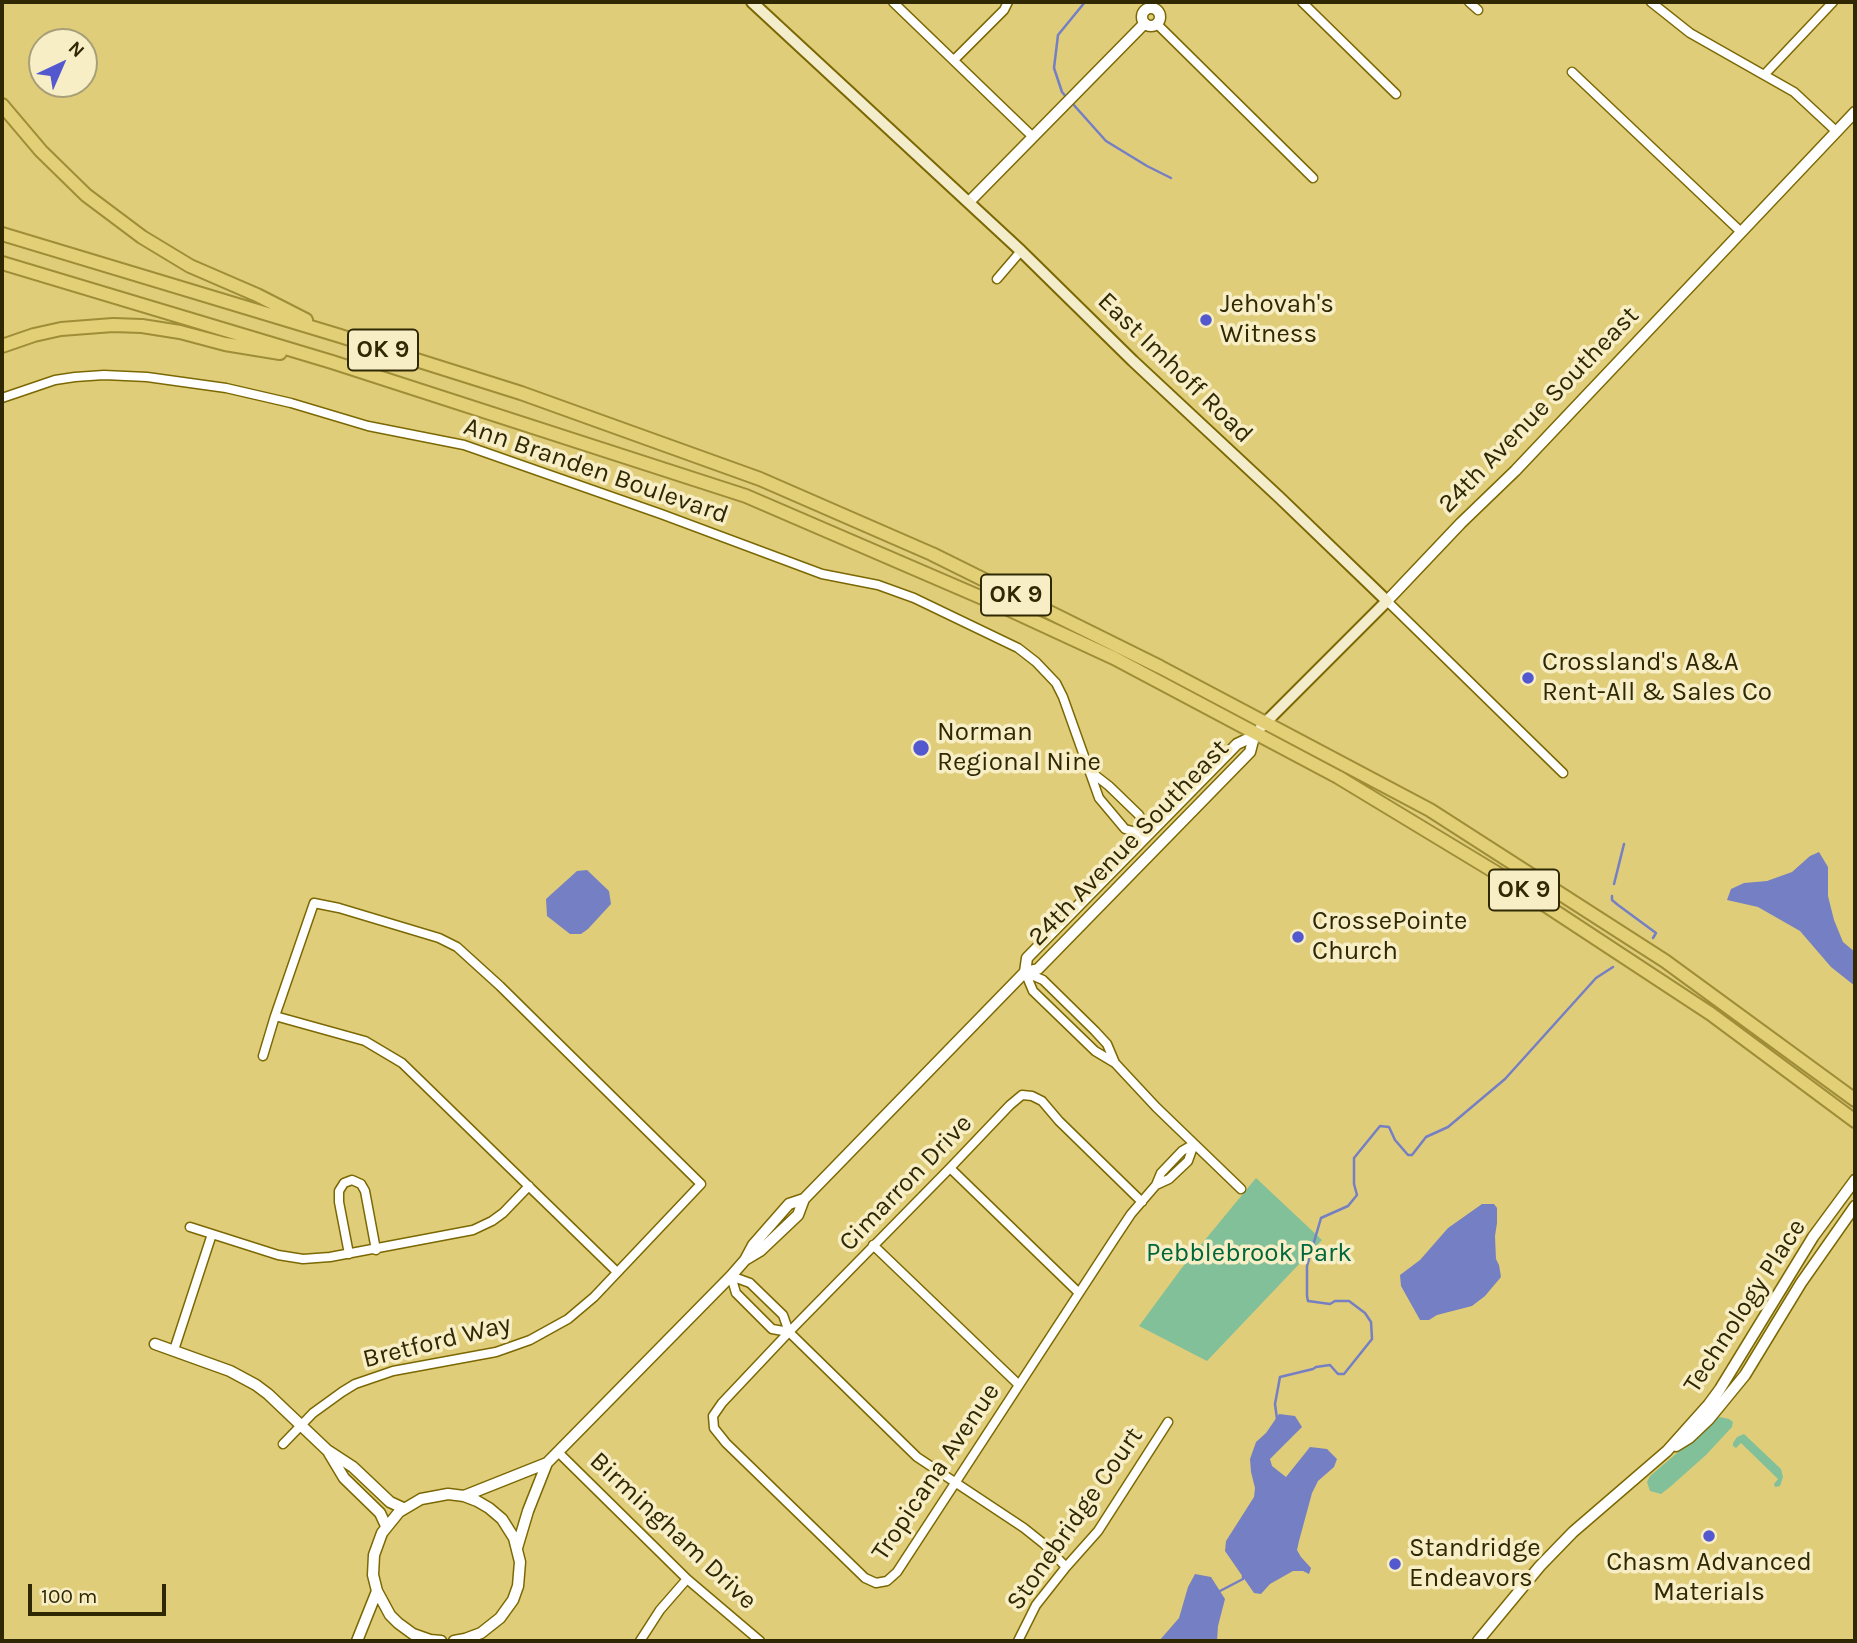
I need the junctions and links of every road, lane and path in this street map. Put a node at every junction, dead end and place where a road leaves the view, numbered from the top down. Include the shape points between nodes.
1 (752, 2) edge
2 (893, 2) edge
3 (1008, 2) edge
4 (1167, 2) edge
5 (1302, 2) edge
6 (1469, 2) edge
7 (1651, 2) edge
8 (1833, 2) edge
9 (1478, 10) dead end
10 (1157, 11) junction
11 (1144, 24) junction
12 (1157, 24) junction
13 (954, 60) junction
14 (1572, 72) dead end
15 (1765, 74) junction
16 (1396, 94) dead end
17 (2, 105) edge
18 (1855, 112) edge
19 (1837, 132) junction
20 (1033, 137) junction
21 (1313, 178) dead end
22 (969, 202) junction
23 (1741, 232) junction
24 (2, 234) edge
25 (1021, 251) junction
26 (2, 263) edge
27 (997, 279) dead end
28 (337, 335) junction
29 (2, 346) edge
30 (332, 362) junction
31 (2, 398) edge
32 (1387, 601) junction
33 (1266, 722) junction
34 (1254, 734) junction
35 (1091, 772) junction
36 (1563, 773) dead end
37 (1147, 835) junction
38 (1025, 972) junction
39 (275, 1016) junction
40 (262, 1056) dead end
41 (1115, 1063) junction
42 (1855, 1100) edge
43 (1855, 1121) edge
44 (1194, 1144) junction
45 (950, 1168) junction
46 (1855, 1180) edge
47 (529, 1186) junction
48 (1241, 1189) dead end
49 (1142, 1202) junction
50 (1855, 1206) edge
51 (190, 1227) dead end
52 (212, 1234) junction
53 (873, 1245) junction
54 (376, 1250) junction
55 (349, 1254) junction
56 (617, 1272) junction
57 (731, 1276) junction
58 (1079, 1293) junction
59 (789, 1332) junction
60 (155, 1344) dead end
61 (174, 1350) junction
62 (1019, 1385) junction
63 (713, 1422) joint
64 (1168, 1422) dead end
65 (301, 1425) junction
66 (283, 1444) dead end
67 (327, 1450) junction
68 (1667, 1451) junction
69 (558, 1452) junction
70 (547, 1463) junction
71 (955, 1483) junction
72 (464, 1496) junction
73 (403, 1508) junction
74 (386, 1526) junction
75 (517, 1548) junction
76 (1066, 1567) junction
77 (687, 1579) junction
78 (377, 1591) junction
79 (415, 1639) edge
80 (357, 1641) edge
81 (441, 1641) edge
82 (454, 1641) edge
83 (640, 1641) edge
84 (760, 1641) edge
85 (1018, 1641) edge
86 (1478, 1641) edge

1 - 22 main road, East Imhoff Road
2 - 13 street
3 - 13 street
4 - 10 street
5 - 16 street
6 - 9 street
7 - 15 street via 1690,33
8 - 15 street
10 - 11 street via 1145,10
10 - 12 street
11 - 12 street
11 - 20 street
12 - 21 street
13 - 20 street
14 - 23 street
15 - 19 street via 1794,92
17 - 28 highway via 86,195 142,237 190,266
18 - 19 street, 24th Avenue Southeast
19 - 23 street, 24th Avenue Southeast
20 - 22 street
22 - 25 main road, East Imhoff Road
23 - 32 street, 24th Avenue Southeast
24 - 28 highway, OK 9
25 - 27 street
25 - 32 main road, East Imhoff Road
26 - 30 highway, OK 9
28 - 33 highway, OK 9 via 522,393 760,479 932,554
29 - 30 highway via 61,329 142,326
30 - 34 highway, OK 9 via 746,496 1102,652
31 - 35 street, Ann Branden Boulevard via 55,380 104,375 226,388 368,426 473,447 822,574 878,585 994,636 1036,662 1056,683
32 - 33 main road, 24th Avenue Southeast
32 - 36 street, East Imhoff Road
33 - 34 main road, 24th Avenue Southeast
33 - 42 highway, OK 9 via 1430,810 1665,961
34 - 37 street, 24th Avenue Southeast via 1237,744
34 - 38 street, 24th Avenue Southeast via 1250,752 1038,969
34 - 43 highway, OK 9 via 1349,784 1572,921 1711,1014
35 - 37 street via 1139,815
35 - 37 street, Ann Branden Boulevard via 1110,814 1125,829
37 - 38 street, 24th Avenue Southeast via 1027,958
38 - 41 street via 1033,991 1095,1051
38 - 41 street via 1043,980 1095,1031
38 - 57 street, 24th Avenue Southeast via 804,1199 798,1215
39 - 40 street
39 - 47 street via 365,1041 402,1063
39 - 56 street, Bretford Way via 314,903 457,947 701,1184
41 - 44 street
44 - 48 street
44 - 49 street, Tropicana Avenue via 1161,1173
45 - 49 street, Cimarron Drive via 1016,1098 1026,1094 1042,1101
45 - 53 street, Cimarron Drive
45 - 58 street
46 - 68 street, Technology Place via 1812,1237 1720,1389
47 - 54 street via 482,1227
47 - 56 street
49 - 58 street, Tropicana Avenue
50 - 68 street, Technology Place via 1734,1390 1689,1438
51 - 52 street
52 - 55 street via 291,1258
52 - 61 street
53 - 59 street, Cimarron Drive
53 - 62 street
54 - 55 street
54 - 55 street via 365,1191 352,1180 339,1191
56 - 65 street, Bretford Way via 580,1310 539,1335 496,1352 376,1376 342,1392
57 - 59 street via 750,1283 783,1315
57 - 59 street via 736,1293 772,1329
57 - 69 street, 24th Avenue Southeast
58 - 62 street, Tropicana Avenue
59 - 63 street, Cimarron Drive via 722,1403
59 - 71 street via 902,1444
60 - 61 street
61 - 65 street via 245,1378
62 - 71 street, Tropicana Avenue
63 - 71 street, Tropicana Avenue via 726,1443 876,1583 897,1572
64 - 76 street, Stonebridge Court via 1098,1531
65 - 66 street, Bretford Way
65 - 67 street
67 - 73 street
67 - 74 street via 344,1478 380,1513
68 - 86 street, Technology Place via 1573,1532
69 - 70 street, 24th Avenue Southeast
69 - 77 street, Birmingham Drive
70 - 72 street, 24th Avenue Southeast
70 - 75 street, 24th Avenue Southeast
71 - 76 street via 1024,1528
72 - 73 street, 24th Avenue Southeast via 432,1496
72 - 75 street, 24th Avenue Southeast via 502,1520
73 - 74 street, 24th Avenue Southeast
74 - 78 street, 24th Avenue Southeast via 374,1555
75 - 82 street, 24th Avenue Southeast via 518,1586 507,1610 488,1629
76 - 85 street, Stonebridge Court via 1036,1605
77 - 83 street
77 - 84 street, Birmingham Drive
78 - 79 street, 24th Avenue Southeast via 390,1615
78 - 80 street, 24th Avenue Southeast
79 - 81 street, 24th Avenue Southeast

